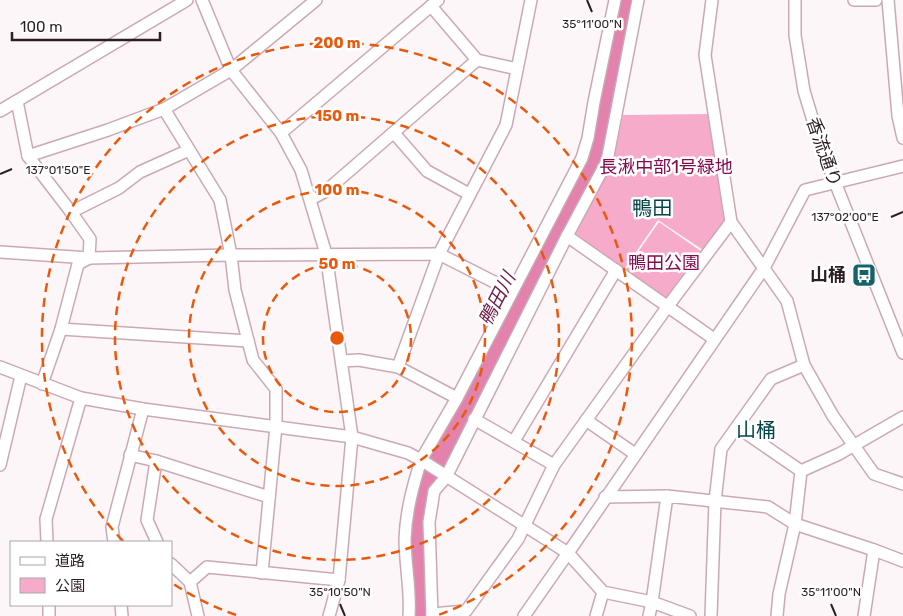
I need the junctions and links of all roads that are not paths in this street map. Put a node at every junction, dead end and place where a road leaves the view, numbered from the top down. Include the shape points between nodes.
1 (187, 0) edge
2 (202, 0) edge
3 (316, 0) edge
4 (532, 0) edge
5 (615, 0) edge
6 (638, 0) edge
7 (712, 0) edge
8 (794, 0) edge
9 (854, 0) edge
10 (876, 0) edge
11 (888, 0) edge
12 (435, 3) edge
13 (477, 60) junction
14 (517, 69) junction
15 (231, 70) junction
16 (17, 101) junction
17 (164, 109) junction
18 (0, 111) edge
19 (281, 133) junction
20 (394, 133) junction
21 (903, 138) edge
22 (189, 150) junction
23 (28, 156) junction
24 (903, 166) edge
25 (834, 182) junction
26 (469, 194) junction
27 (311, 199) junction
28 (72, 212) junction
29 (731, 222) junction
30 (567, 236) junction
31 (0, 252) edge
32 (326, 254) junction
33 (439, 254) junction
34 (231, 255) junction
35 (88, 258) junction
36 (764, 268) junction
37 (616, 270) junction
38 (512, 292) junction
39 (668, 306) junction
40 (61, 329) junction
41 (714, 339) junction
42 (248, 341) junction
43 (903, 353) edge
44 (342, 361) junction
45 (804, 365) junction
46 (0, 367) edge
47 (398, 367) junction
48 (21, 376) junction
49 (42, 384) junction
50 (82, 398) junction
51 (456, 398) junction
52 (143, 409) junction
53 (903, 418) edge
54 (474, 419) junction
55 (586, 420) junction
56 (276, 426) junction
57 (737, 427) junction
58 (352, 437) junction
59 (514, 441) junction
60 (855, 445) junction
61 (635, 454) junction
62 (130, 455) junction
63 (420, 460) junction
64 (156, 461) junction
65 (0, 465) edge
66 (554, 466) junction
67 (801, 471) junction
68 (446, 477) junction
69 (903, 484) edge
70 (667, 496) junction
71 (269, 497) junction
72 (605, 497) junction
73 (715, 500) junction
74 (796, 524) junction
75 (524, 525) junction
76 (47, 541) edge
77 (114, 541) edge
78 (157, 541) edge
79 (874, 550) junction
80 (568, 553) junction
81 (903, 562) edge
82 (172, 565) edge
83 (262, 573) junction
84 (339, 580) junction
85 (190, 582) junction
86 (603, 592) junction
87 (652, 602) junction
88 (432, 615) edge
89 (198, 616) edge
90 (328, 616) edge
91 (409, 616) edge
92 (524, 616) edge
93 (596, 616) edge
94 (649, 616) edge
95 (690, 616) edge
96 (711, 616) edge
97 (777, 616) edge
98 (864, 616) edge

1 - 16 street
2 - 15 street
3 - 15 street
4 - 14 street
5 - 38 street via 582,158
6 - 30 street via 607,162
7 - 29 street via 705,55
8 - 25 street, 香流通り via 794,35 804,91
9 - 10 street
11 - 21 street via 898,116
12 - 13 street
12 - 19 street
13 - 14 street
13 - 20 street
14 - 26 street via 506,125
15 - 17 street
15 - 19 street
16 - 18 street
16 - 23 street
17 - 22 street
17 - 23 street
19 - 27 street via 301,170
20 - 26 street via 427,171
20 - 27 street via 326,191
22 - 28 street via 140,172 119,188
22 - 34 street via 220,200
23 - 28 street
24 - 25 street
25 - 36 street via 805,190
25 - 43 street, 香流通り
26 - 33 street
27 - 32 street
28 - 35 street via 90,239
29 - 36 street
29 - 39 street
30 - 37 street
30 - 54 street
31 - 35 street
32 - 33 street
32 - 34 street
32 - 44 street
33 - 38 street
33 - 47 street
34 - 35 street
34 - 42 street
35 - 40 street via 78,264
36 - 41 street
36 - 45 street via 787,301
37 - 39 street
37 - 59 street
38 - 51 street
39 - 41 street
39 - 55 street
40 - 42 street
40 - 49 street
41 - 61 street
42 - 56 street via 253,360 276,389
44 - 47 street via 359,360
44 - 58 street
45 - 57 street via 771,379
45 - 60 street via 833,416
46 - 48 street
47 - 51 street
48 - 49 street
48 - 65 street
49 - 50 street
50 - 52 street
50 - 76 street via 46,519
51 - 63 street
52 - 56 street
52 - 62 street
53 - 60 street
54 - 59 street
54 - 68 street
55 - 61 street
55 - 66 street
56 - 58 street
56 - 71 street
57 - 67 street
57 - 73 street via 721,449
58 - 63 street via 408,453
58 - 84 street
59 - 66 street
60 - 67 street
60 - 69 street via 874,474
61 - 72 street
62 - 64 street
62 - 77 street via 112,527
63 - 68 street
63 - 91 street via 406,524
64 - 71 street
64 - 78 street via 148,520
66 - 75 street
67 - 74 street
68 - 75 street
68 - 88 street via 434,491 429,522
70 - 72 street
70 - 73 street
70 - 87 street
71 - 83 street
72 - 80 street
73 - 74 street via 768,507
73 - 96 street
74 - 79 street
74 - 97 street
75 - 80 street
75 - 88 street via 466,611
79 - 81 street
79 - 98 street
80 - 86 street
80 - 92 street
82 - 85 street
83 - 84 street
83 - 85 street via 208,567
84 - 90 street
85 - 89 street
86 - 87 street
86 - 93 street
87 - 94 street
87 - 95 street

